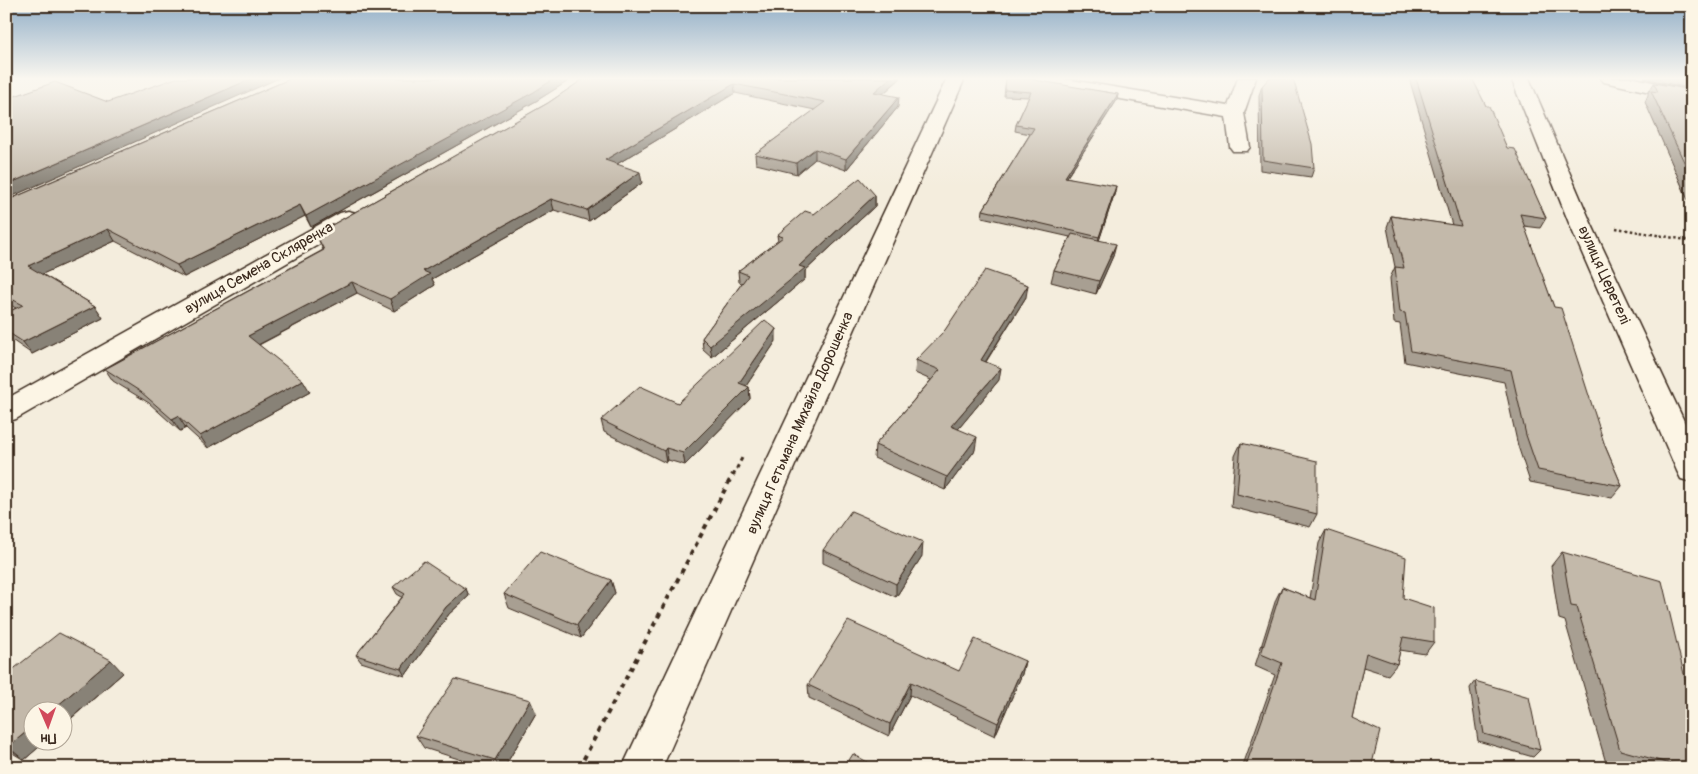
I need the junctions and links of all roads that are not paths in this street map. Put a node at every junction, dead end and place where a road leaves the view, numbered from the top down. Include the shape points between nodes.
1 (940, 114) edge
2 (1235, 114) edge
3 (1535, 114) edge
4 (1240, 146) dead end
5 (370, 205) edge
6 (6, 412) edge
7 (1692, 471) edge
8 (642, 768) edge

1 - 8 street, вулиця Гетьмана Михайла Дорошенка
2 - 4 street
3 - 7 street, вулиця Церетелі via 1580,223
5 - 6 street, вулиця Семена Скляренка

